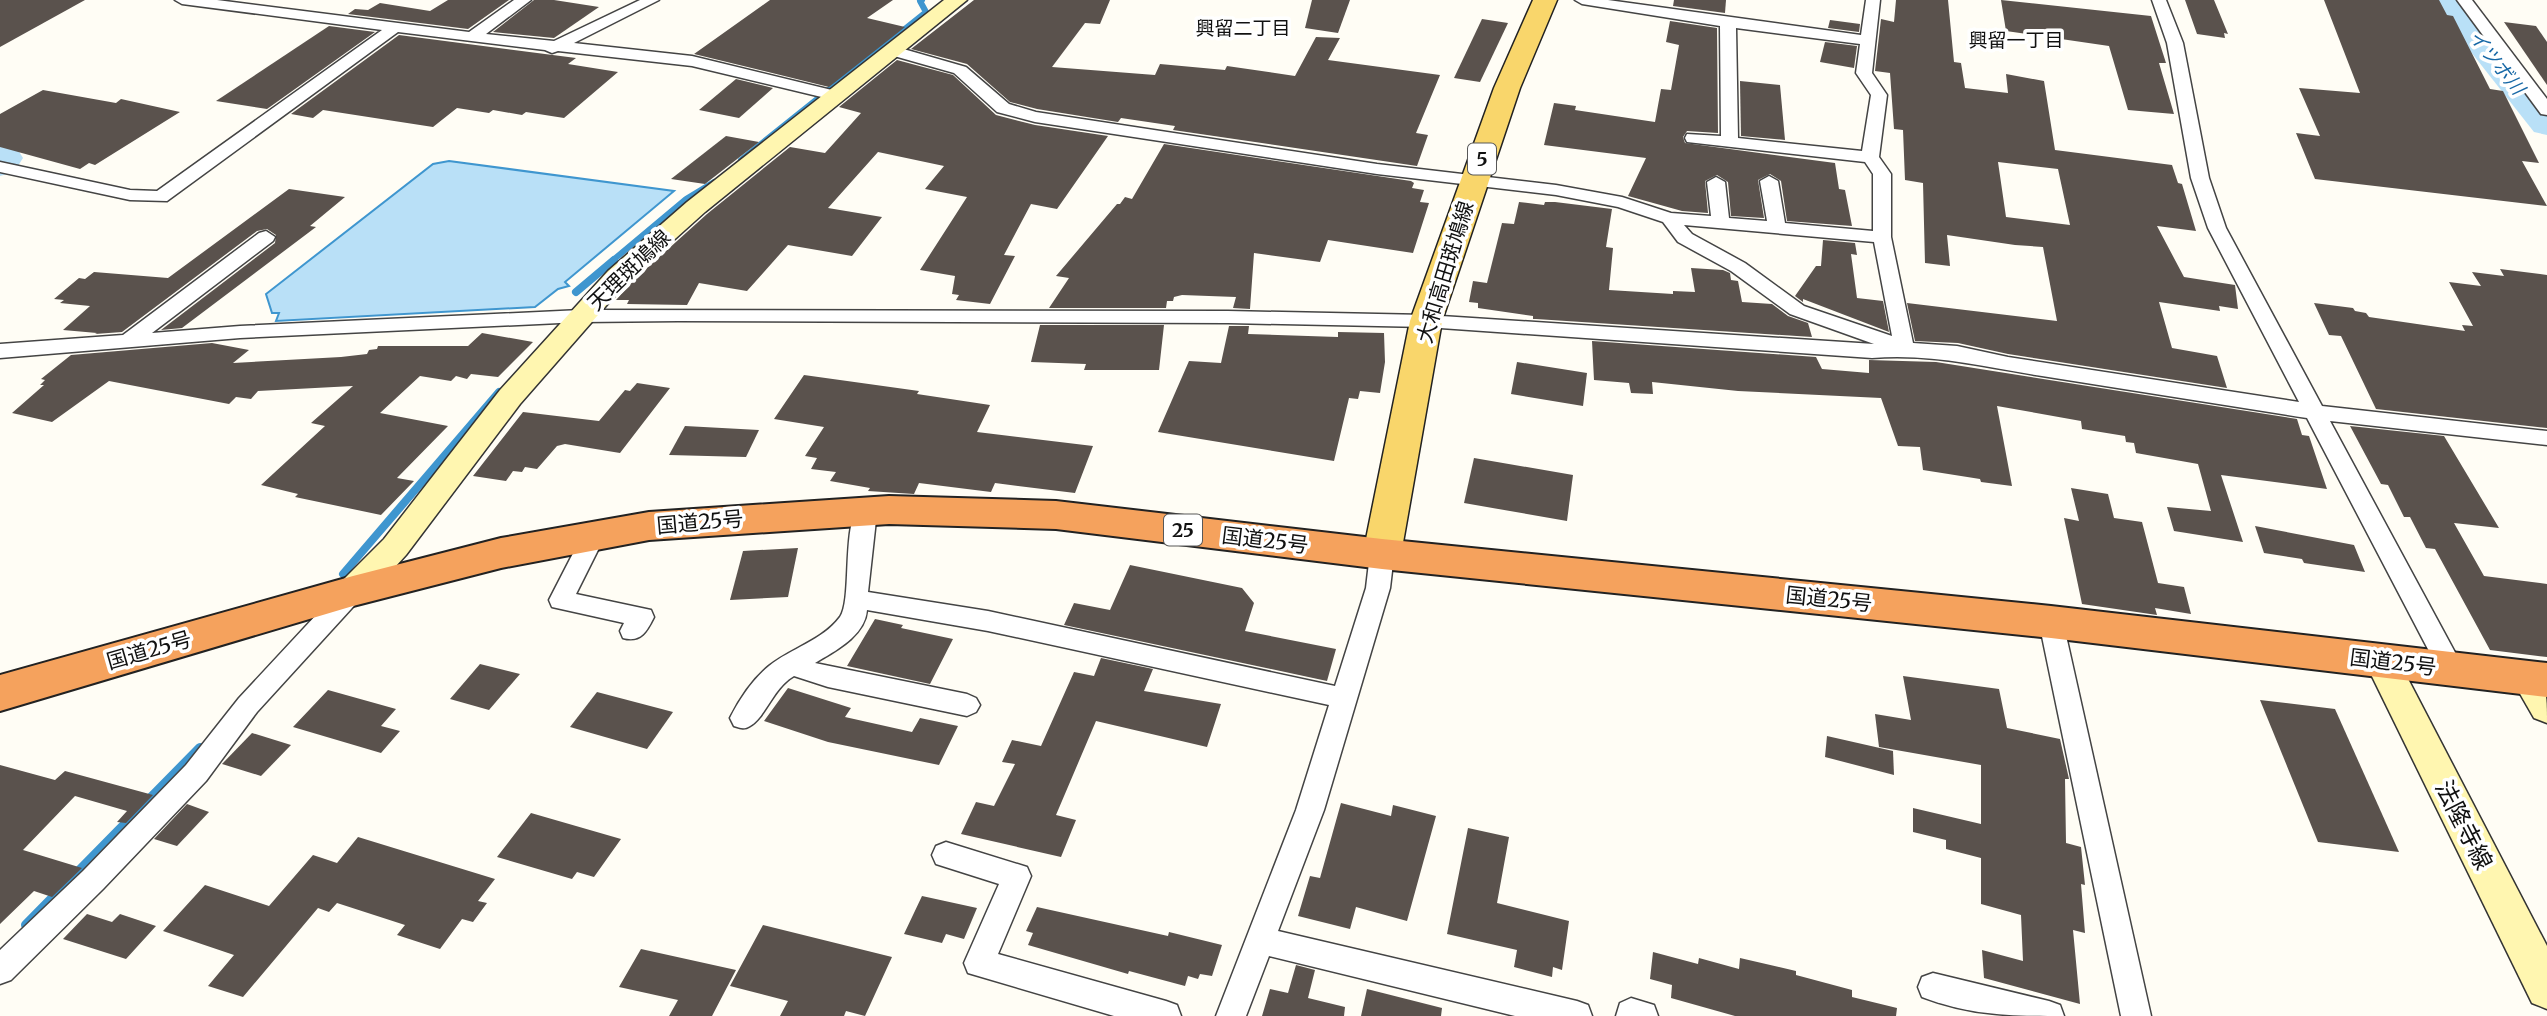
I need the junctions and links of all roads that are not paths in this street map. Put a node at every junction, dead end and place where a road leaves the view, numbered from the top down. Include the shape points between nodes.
1 (181, 0) edge
2 (524, 0) edge
3 (652, 0) edge
4 (957, 0) edge
5 (1545, 0) edge
6 (1583, 0) edge
7 (1696, 0) edge
8 (1873, 0) edge
9 (2159, 0) edge
10 (2464, 0) edge
11 (1694, 17) junction
12 (1728, 20) junction
13 (397, 26) junction
14 (472, 37) junction
15 (1868, 41) junction
16 (552, 48) junction
17 (892, 51) junction
18 (827, 94) junction
19 (2547, 110) edge
20 (1693, 138) dead end
21 (1730, 142) junction
22 (1870, 158) junction
23 (5, 168) edge
24 (1474, 180) junction
25 (1769, 181) dead end
26 (1716, 182) dead end
27 (1669, 218) junction
28 (1721, 222) junction
29 (1777, 228) junction
30 (266, 237) dead end
31 (1882, 237) junction
32 (580, 316) junction
33 (1426, 321) junction
34 (128, 341) junction
35 (1904, 348) junction
36 (0, 351) edge
37 (2315, 412) junction
38 (2547, 438) edge
39 (866, 511) junction
40 (593, 536) junction
41 (1382, 554) junction
42 (353, 591) junction
43 (855, 599) junction
44 (2051, 622) junction
45 (632, 631) dead end
46 (2381, 660) junction
47 (792, 663) junction
48 (2451, 669) junction
49 (2541, 689) edge
50 (0, 693) edge
51 (1344, 698) junction
52 (967, 705) dead end
53 (743, 718) dead end
54 (946, 855) dead end
55 (1258, 940) junction
56 (0, 970) edge
57 (1933, 987) dead end
58 (2547, 989) edge
59 (1166, 1016) edge
60 (1231, 1016) edge
61 (1577, 1016) edge
62 (1631, 1016) edge
63 (1643, 1016) edge
64 (2049, 1016) edge
65 (2136, 1016) edge

1 - 13 street
2 - 14 street
3 - 16 street
4 - 17 main road, 天理斑鳩線
5 - 24 main road, 大和高田斑鳩線 / 5
6 - 11 street
7 - 11 street
8 - 15 street
9 - 37 street via 2181,68 2205,200
10 - 19 street
11 - 12 street
12 - 15 street
12 - 21 street
13 - 14 street
13 - 23 street via 161,197
14 - 16 street
15 - 22 street via 1864,73 1879,95
16 - 18 street via 692,61
17 - 18 main road, 天理斑鳩線
17 - 24 street via 960,70 1003,108 1035,117
18 - 32 main road, 天理斑鳩線 via 617,278
20 - 21 street
21 - 22 street
22 - 31 street via 1882,174
24 - 27 street via 1622,202
24 - 33 main road, 大和高田斑鳩線 / 5
25 - 29 street
26 - 28 street
27 - 28 street
27 - 35 street via 1685,238 1738,267 1797,310
28 - 29 street
29 - 31 street
30 - 34 street
31 - 35 street
32 - 33 street
32 - 34 street
32 - 42 main road, 天理斑鳩線 via 476,440 395,547
33 - 35 street via 1872,351
33 - 41 main road, 大和高田斑鳩線 / 5
34 - 36 street
35 - 37 street via 1974,354 2008,364
37 - 38 street
37 - 48 street
39 - 40 highway, 国道25号 / 25 via 663,525
39 - 41 highway, 国道25号 / 25 via 1056,514
39 - 43 street
40 - 42 highway, 国道25号 / 25 via 501,553
40 - 45 street via 561,600 642,617
41 - 44 highway, 国道25号 / 25
41 - 51 street via 1378,588
42 - 50 highway, 国道25号 / 25
42 - 56 street via 248,705 196,773
43 - 47 street via 854,617 847,628
43 - 51 street via 1014,627
44 - 46 highway, 国道25号 / 25
44 - 65 street
46 - 48 highway, 国道25号 / 25
46 - 58 main road, 法隆寺線
47 - 52 street via 828,677
47 - 53 street via 766,684
48 - 49 highway, 国道25号 / 25
51 - 55 street via 1310,810
54 - 59 street via 1017,876 979,964
55 - 60 street
55 - 61 street
57 - 64 street
62 - 63 street

